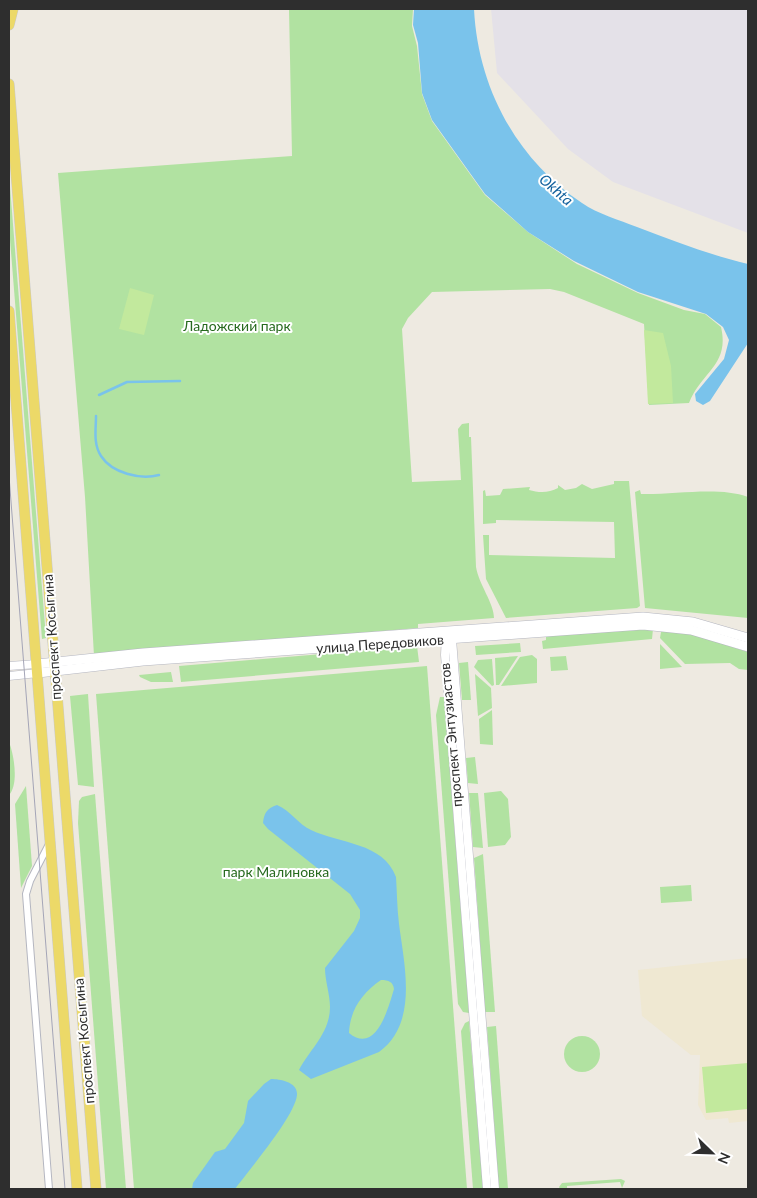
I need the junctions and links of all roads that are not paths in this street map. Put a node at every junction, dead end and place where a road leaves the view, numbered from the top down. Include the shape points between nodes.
1 (13, 9) edge
2 (9, 25) edge
3 (9, 84) edge
4 (9, 310) edge
5 (448, 637) junction
6 (748, 638) edge
7 (748, 647) edge
8 (9, 666) edge
9 (55, 666) junction
10 (37, 668) junction
11 (9, 676) edge
12 (51, 842) junction
13 (49, 1189) edge
14 (77, 1189) edge
15 (96, 1189) edge
16 (487, 1189) edge
17 (495, 1189) edge

1 - 2 main road
3 - 9 main road, проспект Косыгина
4 - 10 main road, проспект Косыгина
5 - 6 main road, улица Передовиков via 643,617 692,622
5 - 7 main road, улица Передовиков via 657,625 691,630
5 - 9 main road, улица Передовиков
5 - 16 street, проспект Энтузиастов
5 - 17 street, проспект Энтузиастов
8 - 10 street, улица Передовиков
9 - 10 main road, улица Передовиков
9 - 15 main road, проспект Косыгина
10 - 11 street, улица Передовиков
10 - 12 main road, проспект Косыгина
12 - 13 street via 26,894
12 - 14 main road, проспект Косыгина

